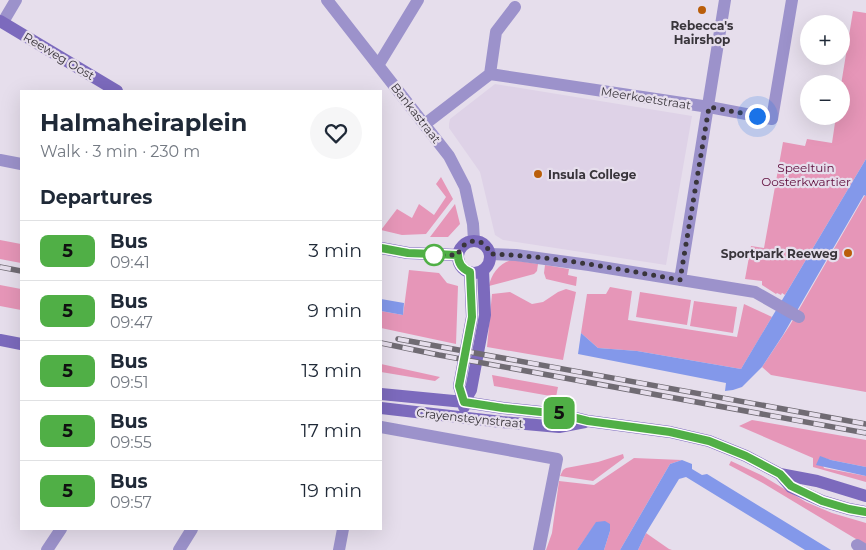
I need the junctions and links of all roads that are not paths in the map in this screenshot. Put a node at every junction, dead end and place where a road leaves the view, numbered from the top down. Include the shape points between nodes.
1 (16, 0) edge
2 (327, 0) edge
3 (418, 0) edge
4 (726, 0) edge
5 (792, 0) edge
6 (515, 7) dead end
7 (1, 21) edge
8 (378, 64) junction
9 (490, 74) junction
10 (116, 90) edge
11 (709, 107) junction
12 (425, 124) junction
13 (0, 160) edge
14 (20, 164) edge
15 (474, 240) junction
16 (382, 248) edge
17 (490, 254) junction
18 (458, 255) junction
19 (483, 270) junction
20 (470, 272) junction
21 (680, 280) junction
22 (799, 317) dead end
23 (0, 340) edge
24 (20, 344) edge
25 (382, 394) edge
26 (464, 402) junction
27 (382, 408) edge
28 (464, 418) junction
29 (588, 421) junction
30 (382, 427) edge
31 (780, 474) junction
32 (866, 496) edge
33 (866, 512) edge
34 (60, 530) edge
35 (191, 530) edge
36 (343, 530) edge
37 (48, 550) edge
38 (180, 550) edge
39 (339, 550) edge
40 (539, 550) edge

1 - 7 street
2 - 8 street, Bankastraat
3 - 8 street
4 - 11 street
5 - 11 street, Meerkoetstraat via 772,119
6 - 9 street via 496,32
7 - 10 main road, Reeweg Oost
8 - 12 street, Bankastraat
9 - 11 street, Meerkoetstraat
9 - 12 street
11 - 21 street
12 - 15 street, Bankastraat via 449,156 465,187
13 - 14 street
15 - 17 main road via 483,243
15 - 18 main road via 465,243
16 - 18 main road
17 - 19 main road via 489,263
17 - 21 street via 516,255
18 - 20 main road via 460,264
19 - 20 main road
19 - 26 main road via 485,315 471,390
20 - 26 main road via 472,317 459,386
21 - 22 street via 755,292
23 - 24 main road
25 - 26 main road, Crayensteynstraat
26 - 28 main road
26 - 29 main road, Crayensteynstraat via 560,414
27 - 28 main road, Crayensteynstraat
28 - 29 main road, Crayensteynstraat via 559,427
29 - 31 main road, Crayensteynstraat via 670,432 709,441
30 - 40 street, Crayensteynstraat via 556,459
31 - 32 main road, Crayensteynstraat via 818,481
31 - 33 main road, Crayensteynstraat via 791,486 822,501
34 - 37 street
35 - 38 street
36 - 39 street

